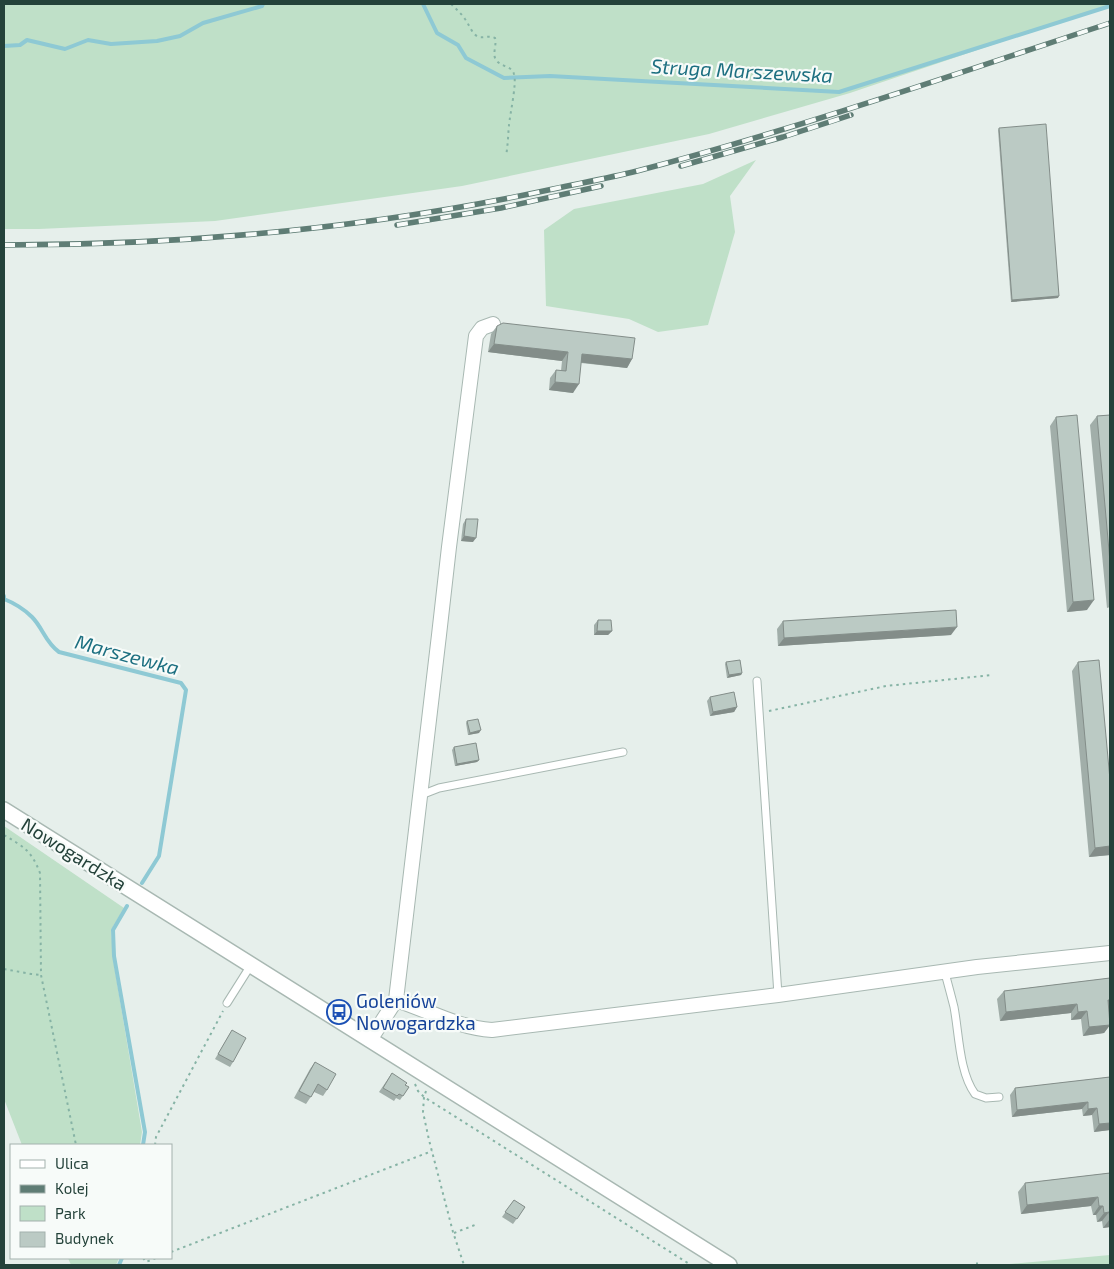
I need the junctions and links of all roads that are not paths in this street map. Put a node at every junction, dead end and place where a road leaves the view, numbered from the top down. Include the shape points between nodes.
1 (493, 324) dead end
2 (757, 681) dead end
3 (623, 752) dead end
4 (420, 796) junction
5 (4, 810) edge
6 (1110, 953) edge
7 (250, 965) junction
8 (945, 972) junction
9 (778, 994) junction
10 (396, 1000) junction
11 (227, 1003) road end
12 (370, 1040) junction
13 (998, 1097) dead end
14 (729, 1265) edge

1 - 4 street via 482,328 476,336
2 - 9 lane
3 - 4 lane via 439,788
4 - 10 street
5 - 7 street, Nowogardzka
6 - 8 street
7 - 11 lane
7 - 12 street, Nowogardzka
8 - 9 street
8 - 13 lane via 968,1083 975,1094 986,1098
9 - 10 street via 492,1030 466,1026
10 - 12 street
12 - 14 street, Nowogardzka

